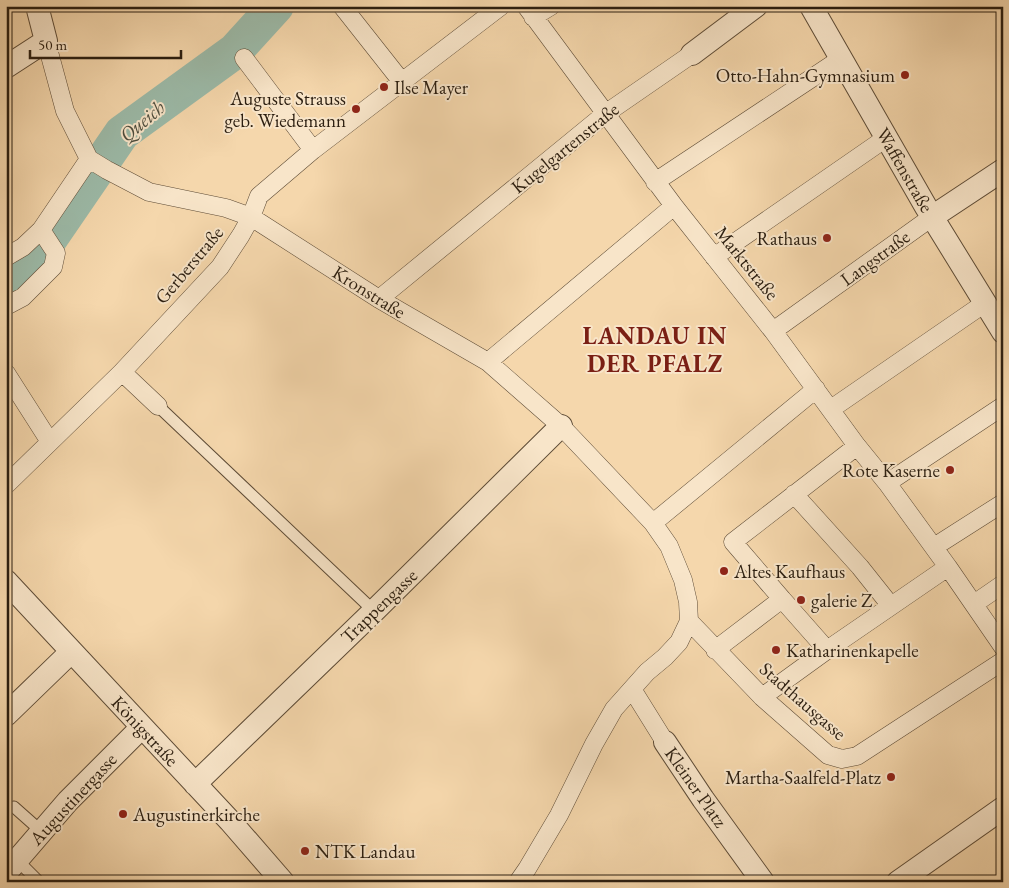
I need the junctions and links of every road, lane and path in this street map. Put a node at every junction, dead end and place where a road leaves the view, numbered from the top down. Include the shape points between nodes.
1 (37, 6) edge
2 (342, 6) edge
3 (501, 6) edge
4 (551, 6) edge
5 (756, 6) edge
6 (811, 6) edge
7 (530, 11) edge
8 (46, 41) junction
9 (692, 54) joint
10 (244, 58) dead end
11 (842, 58) junction
12 (6, 67) edge
13 (402, 82) junction
14 (605, 114) junction
15 (886, 138) junction
16 (313, 150) junction
17 (97, 164) junction
18 (1003, 170) edge
19 (655, 182) junction
20 (674, 206) junction
21 (251, 217) junction
22 (932, 217) junction
23 (43, 233) junction
24 (6, 257) edge
25 (714, 257) junction
26 (379, 299) junction
27 (985, 303) junction
28 (6, 306) edge
29 (773, 331) junction
30 (1003, 332) edge
31 (488, 362) junction
32 (122, 372) junction
33 (6, 373) edge
34 (816, 389) junction
35 (158, 406) joint
36 (1003, 406) edge
37 (831, 409) junction
38 (561, 426) junction
39 (50, 442) junction
40 (857, 446) junction
41 (887, 483) junction
42 (6, 485) edge
43 (794, 494) junction
44 (1003, 503) edge
45 (653, 523) junction
46 (934, 547) junction
47 (948, 567) junction
48 (6, 582) edge
49 (1003, 584) edge
50 (782, 599) junction
51 (974, 604) junction
52 (891, 606) junction
53 (374, 611) junction
54 (689, 621) junction
55 (1003, 647) edge
56 (715, 650) junction
57 (827, 650) junction
58 (71, 652) junction
59 (1003, 661) edge
60 (632, 689) junction
61 (762, 697) junction
62 (6, 715) edge
63 (142, 728) junction
64 (665, 742) joint
65 (194, 784) junction
66 (14, 807) dead end
67 (1003, 808) edge
68 (41, 832) junction
69 (12, 867) edge
70 (39, 882) edge
71 (283, 882) edge
72 (518, 882) edge
73 (764, 882) edge
74 (898, 882) edge

1 - 8 street
2 - 13 street
3 - 13 street, Gerberstraße
4 - 7 street
5 - 9 street, Kugelgartenstraße
6 - 11 street, Waffenstraße
7 - 14 street, Marktstraße
8 - 12 street
8 - 17 street via 65,111
9 - 14 street, Kugelgartenstraße
10 - 16 street
11 - 15 street, Waffenstraße
11 - 19 street
13 - 16 street, Gerberstraße
14 - 19 street, Marktstraße
14 - 26 street, Kugelgartenstraße
15 - 22 street, Waffenstraße
15 - 25 street
16 - 21 street, Gerberstraße via 259,196
17 - 21 street, Kronstraße via 149,192 226,208
17 - 23 street
18 - 22 street, Langstraße
19 - 20 street, Marktstraße
20 - 25 street, Marktstraße
20 - 31 street
21 - 26 street, Kronstraße
21 - 32 street, Gerberstraße via 220,267
22 - 27 street, Waffenstraße
22 - 29 street, Langstraße
23 - 24 street
23 - 28 street via 56,253 53,268 23,297
25 - 29 street, Marktstraße
26 - 31 street, Kronstraße
27 - 30 street, Waffenstraße
27 - 37 street
29 - 34 street, Marktstraße
31 - 38 street, Kronstraße
32 - 35 street
32 - 39 street, Gerberstraße
33 - 39 street
34 - 37 street, Marktstraße
34 - 45 street
35 - 53 lane
36 - 41 street
37 - 40 street, Marktstraße
38 - 45 street, Kronstraße
38 - 53 street, Trappengasse
39 - 42 street, Gerberstraße
40 - 41 street, Marktstraße
40 - 43 street
41 - 46 street, Marktstraße
43 - 50 street via 733,542
43 - 52 street
44 - 46 street
45 - 54 street, Kronstraße via 678,566 688,602
46 - 47 street, Marktstraße
47 - 51 street, Marktstraße
47 - 52 street
48 - 58 street, Königstraße
49 - 51 street
50 - 56 street
50 - 57 street
51 - 55 street, Marktstraße
52 - 57 street
53 - 65 street, Trappengasse
54 - 56 street, Stadthausgasse
54 - 60 street via 679,642
56 - 61 street, Stadthausgasse
57 - 61 street
58 - 62 street
58 - 63 street, Königstraße
59 - 61 street, Stadthausgasse via 849,759 828,755
60 - 64 street, Kleiner Platz
60 - 72 street via 614,709 559,815
63 - 65 street, Königstraße
63 - 68 street, Augustinergasse via 88,779
64 - 73 street, Kleiner Platz
65 - 71 street, Königstraße
66 - 68 lane
67 - 74 street
68 - 69 street, Augustinergasse
69 - 70 lane

